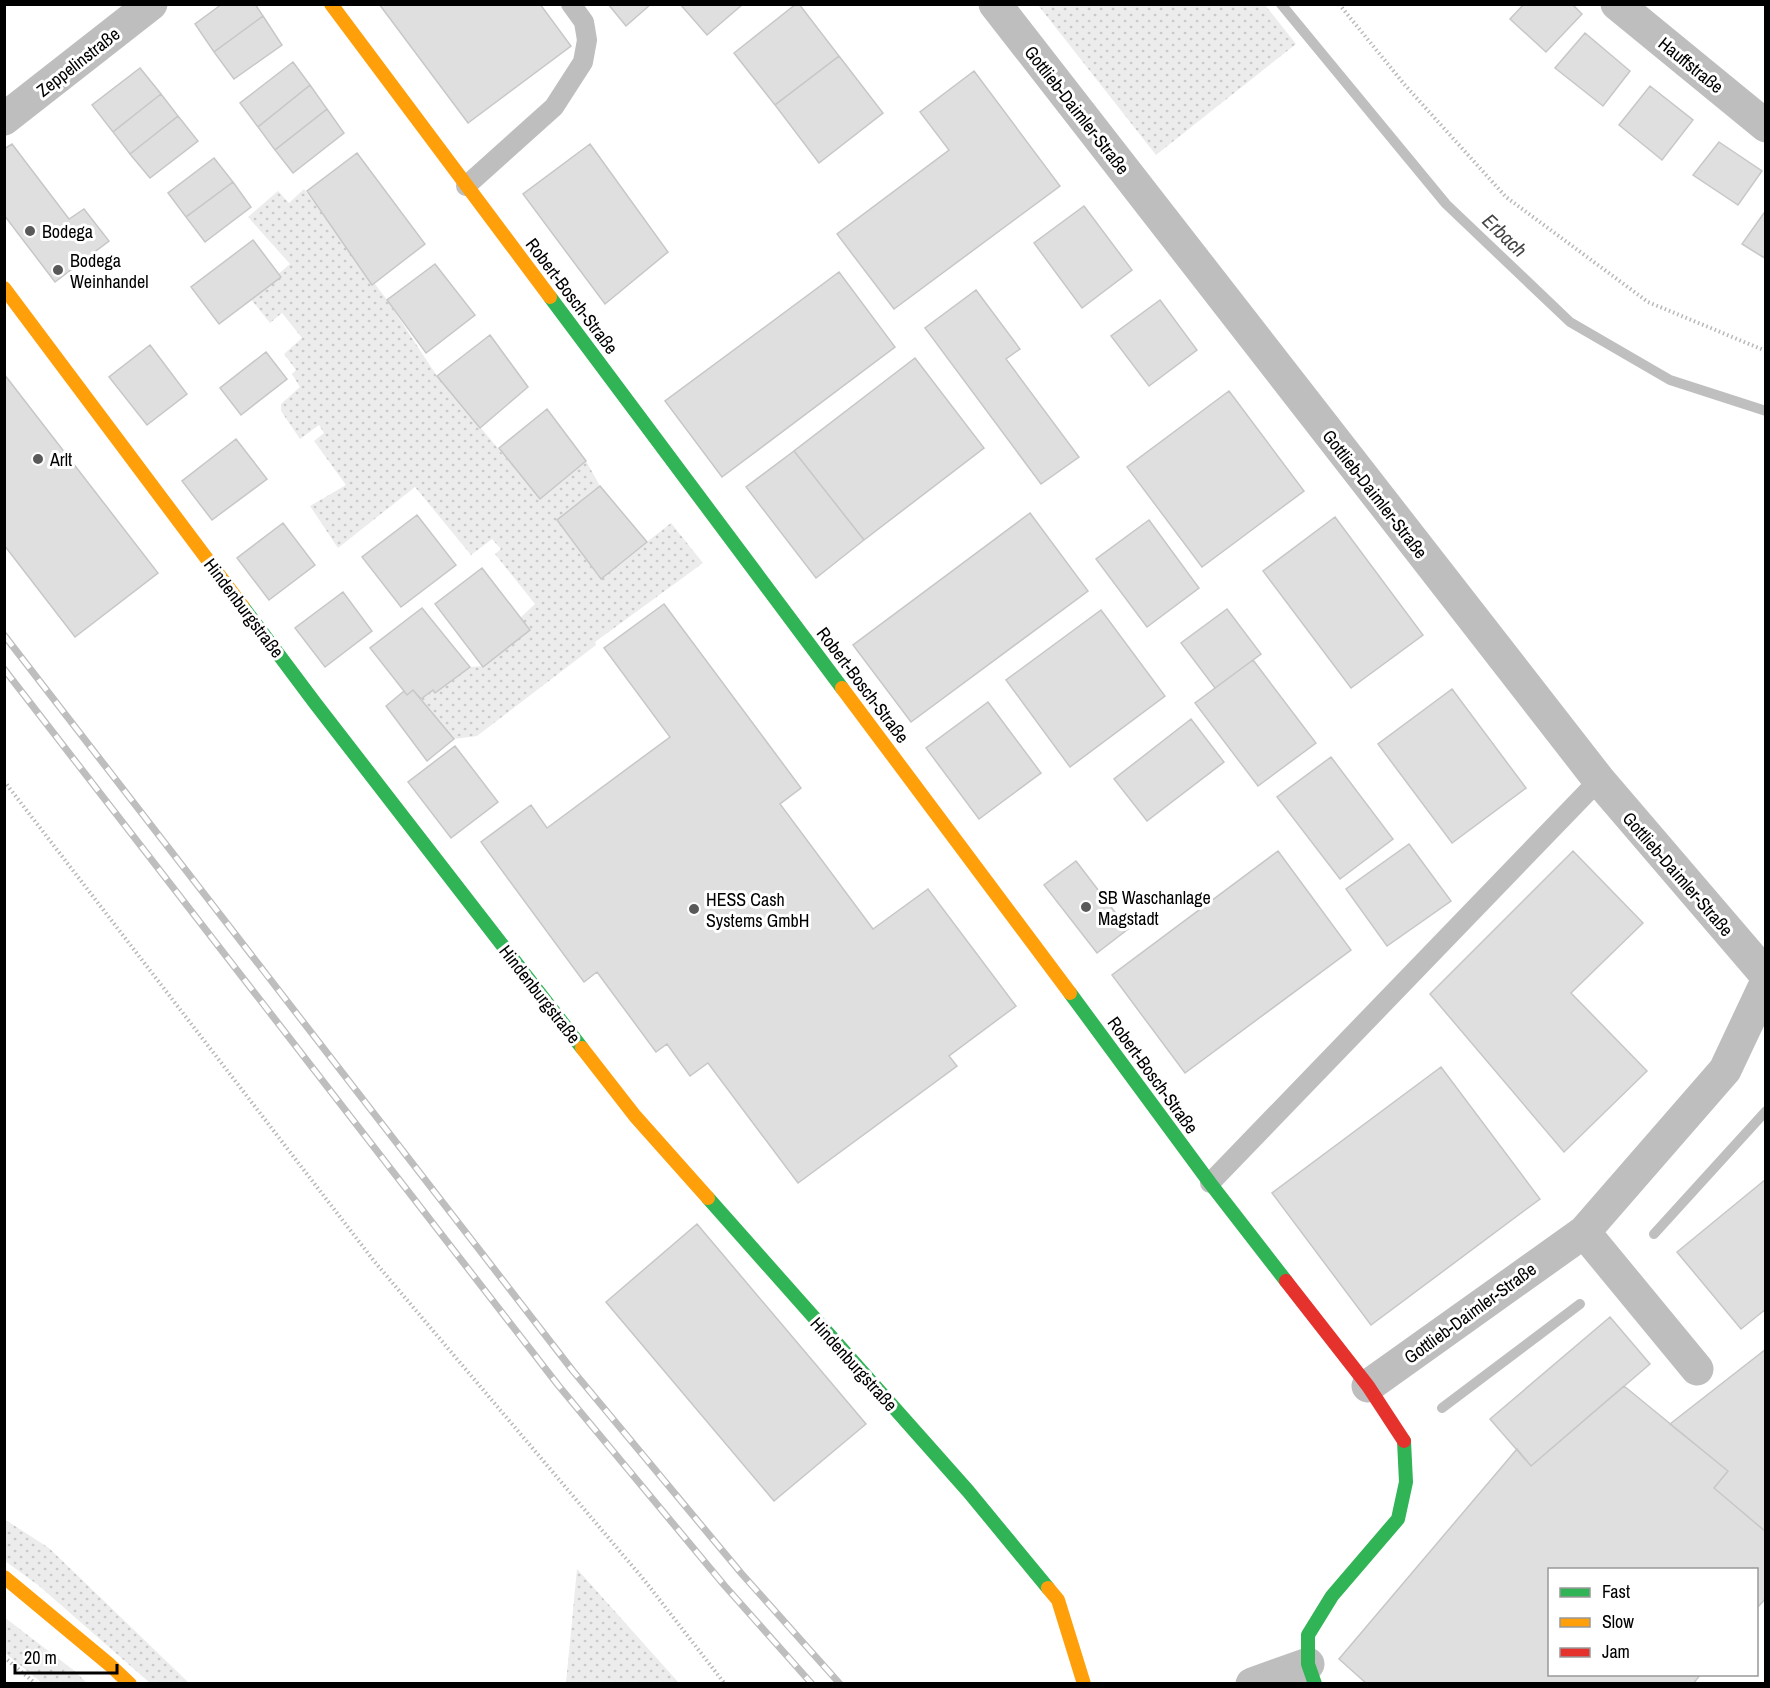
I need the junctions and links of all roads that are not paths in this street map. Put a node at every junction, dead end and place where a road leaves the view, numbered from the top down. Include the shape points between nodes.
1 (151, 4) edge
2 (331, 4) edge
3 (571, 4) edge
4 (995, 4) edge
5 (1617, 4) edge
6 (4, 119) edge
7 (1766, 126) edge
8 (466, 186) junction
9 (4, 288) edge
10 (1599, 780) junction
11 (1766, 975) edge
12 (1766, 983) edge
13 (1210, 1183) junction
14 (1584, 1232) junction
15 (1697, 1369) dead end
16 (1368, 1386) junction
17 (4, 1577) edge
18 (1311, 1674) edge
19 (130, 1683) edge
20 (1083, 1683) edge
21 (1252, 1683) edge

1 - 6 street, Zeppelinstraße
2 - 8 street, Robert-Bosch-Straße
3 - 8 lane via 584,22 584,62 554,107
4 - 10 street, Gottlieb-Daimler-Straße
5 - 7 street, Hauffstraße
8 - 13 street, Robert-Bosch-Straße
9 - 20 street, Hindenburgstraße via 315,704 635,1116 968,1491 1058,1600
10 - 11 street, Gottlieb-Daimler-Straße
10 - 13 lane
12 - 14 street, Gottlieb-Daimler-Straße via 1725,1070
13 - 16 street, Robert-Bosch-Straße
14 - 15 street
14 - 16 street, Gottlieb-Daimler-Straße
16 - 18 street, Robert-Bosch-Straße via 1404,1440 1406,1482 1398,1519 1332,1596 1308,1635
17 - 19 street
18 - 21 street

